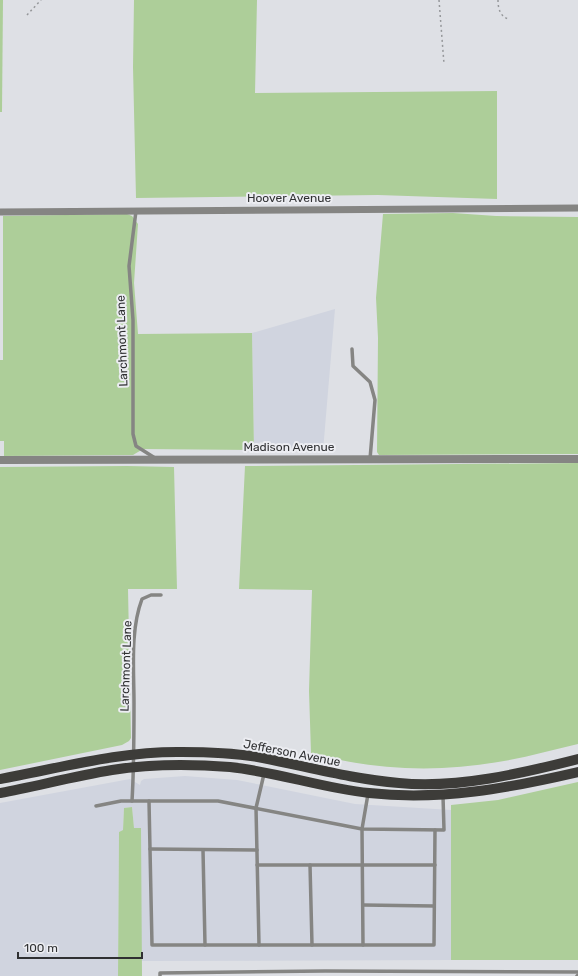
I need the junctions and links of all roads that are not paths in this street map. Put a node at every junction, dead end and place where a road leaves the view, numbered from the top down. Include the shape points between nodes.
1 (578, 208) edge
2 (136, 210) junction
3 (0, 212) edge
4 (352, 349) dead end
5 (157, 459) junction
6 (370, 459) junction
7 (578, 459) edge
8 (0, 460) edge
9 (160, 595) dead end
10 (134, 754) junction
11 (578, 758) edge
12 (134, 768) junction
13 (578, 772) edge
14 (264, 773) junction
15 (0, 779) edge
16 (432, 784) junction
17 (0, 793) edge
18 (368, 793) junction
19 (443, 796) junction
20 (132, 801) junction
21 (149, 801) junction
22 (96, 806) dead end
23 (256, 808) junction
24 (362, 829) junction
25 (435, 830) junction
26 (150, 849) junction
27 (203, 850) junction
28 (257, 850) junction
29 (257, 865) junction
30 (310, 865) junction
31 (362, 865) junction
32 (435, 865) junction
33 (363, 905) junction
34 (434, 906) junction
35 (205, 945) junction
36 (259, 945) junction
37 (312, 945) junction
38 (363, 945) junction
39 (404, 970) junction
40 (578, 972) edge
41 (160, 976) edge
42 (404, 976) edge

1 - 2 street, Hoover Avenue
2 - 3 street, Hoover Avenue
2 - 5 lane, Larchmont Lane via 130,266 133,320 133,434 136,446
4 - 6 lane via 353,366 370,382 375,400
5 - 6 street, Madison Avenue
5 - 8 street, Madison Avenue
6 - 7 street, Madison Avenue
9 - 10 lane, Larchmont Lane via 142,599 138,612 134,646
10 - 12 lane
10 - 15 main road, Jefferson Avenue
10 - 16 main road, Jefferson Avenue via 181,752 255,757 342,776 401,784
11 - 16 main road, Jefferson Avenue via 494,777
12 - 14 main road, Jefferson Avenue via 162,765 230,767
12 - 17 main road, Jefferson Avenue via 112,770
12 - 20 lane
13 - 19 main road, Jefferson Avenue via 510,787
14 - 18 main road, Jefferson Avenue
14 - 23 lane
16 - 18 main road via 411,789 371,789
18 - 19 main road, Jefferson Avenue
18 - 24 lane
19 - 25 lane via 444,830
20 - 21 lane
20 - 22 lane
21 - 23 lane via 218,801
21 - 26 lane
23 - 24 lane
23 - 28 lane
24 - 25 lane
24 - 31 lane
25 - 32 lane
26 - 27 lane
26 - 35 lane via 152,945
27 - 28 lane
27 - 35 lane
28 - 29 lane
29 - 30 lane
29 - 36 lane
30 - 31 lane
30 - 37 lane
31 - 32 lane
31 - 33 lane
32 - 34 lane
33 - 34 lane
33 - 38 lane
34 - 38 lane via 434,945
35 - 36 lane
36 - 37 lane
37 - 38 lane
39 - 40 lane
39 - 41 lane via 160,973
39 - 42 lane

